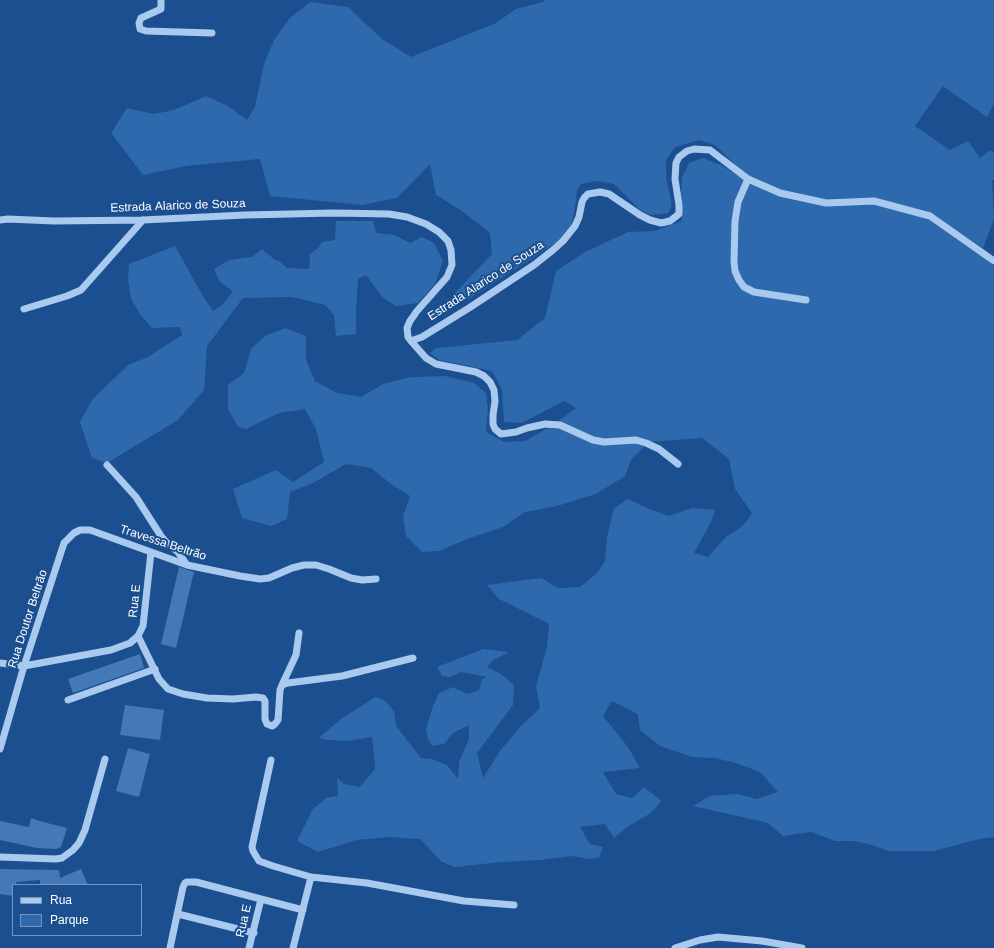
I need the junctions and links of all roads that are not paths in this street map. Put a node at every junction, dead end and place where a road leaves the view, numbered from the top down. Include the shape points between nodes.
1 (161, 0) edge
2 (212, 33) dead end
3 (748, 179) junction
4 (0, 220) edge
5 (143, 220) junction
6 (993, 260) edge
7 (806, 300) dead end
8 (24, 309) dead end
9 (411, 342) junction
10 (107, 464) dead end
11 (678, 464) dead end
12 (64, 543) joint
13 (151, 552) junction
14 (187, 566) junction
15 (376, 579) dead end
16 (299, 633) dead end
17 (138, 636) junction
18 (413, 658) dead end
19 (0, 662) edge
20 (24, 666) junction
21 (155, 669) junction
22 (282, 686) junction
23 (68, 700) dead end
24 (0, 749) edge
25 (105, 760) dead end
26 (271, 760) dead end
27 (0, 857) edge
28 (311, 877) junction
29 (261, 899) junction
30 (514, 905) dead end
31 (303, 910) junction
32 (178, 914) junction
33 (254, 933) junction
34 (170, 948) edge
35 (249, 948) edge
36 (293, 948) edge
37 (675, 948) edge
38 (802, 948) edge

1 - 2 street via 161,9 141,18 140,28 146,31
3 - 6 street, Estrada Alarico de Souza via 780,193 826,203 874,201 930,216
3 - 7 street via 738,202 735,221 734,261 739,280 744,287 754,292
3 - 9 street, Estrada Alarico de Souza via 710,150 694,148 679,157 676,163 679,214 670,221 650,220 609,194 588,194 582,202 575,226 553,250 470,308
4 - 5 street, Estrada Alarico de Souza
5 - 8 street via 81,290
5 - 9 street, Estrada Alarico de Souza via 245,215 374,214 407,216 426,224 448,241 452,265 447,278 410,321 407,328
9 - 11 street via 426,358 436,364 476,372 490,382 494,390 495,429 501,434 545,424 560,425 593,440 636,440 646,443 659,449
10 - 14 street via 136,497 161,536 178,552
12 - 13 street, Travessa Beltrão via 74,533 90,530
12 - 20 street, Rua Doutor Beltrão
13 - 14 street, Travessa Beltrão
13 - 17 street, Rua E via 144,621
14 - 15 street, Travessa Beltrão via 260,579 292,568 316,565 351,578
16 - 22 street via 296,655
17 - 20 street, Rua E via 125,645 111,650
17 - 21 street
18 - 22 street via 342,676
19 - 20 street, Rua E
20 - 24 street, Rua Doutor Beltrão
21 - 22 street via 159,679 168,689 183,694 207,698 263,698 265,719 267,724 272,726 278,720
21 - 23 street
25 - 27 street via 85,830 79,843 72,850 62,858 56,859
26 - 28 street via 253,851 259,861
28 - 30 street via 367,883 464,901
28 - 31 street
29 - 31 street
29 - 32 street via 192,881 184,883
29 - 33 street, Rua E
31 - 36 street
32 - 33 street
32 - 34 street
33 - 35 street, Rua E
37 - 38 street via 718,937

